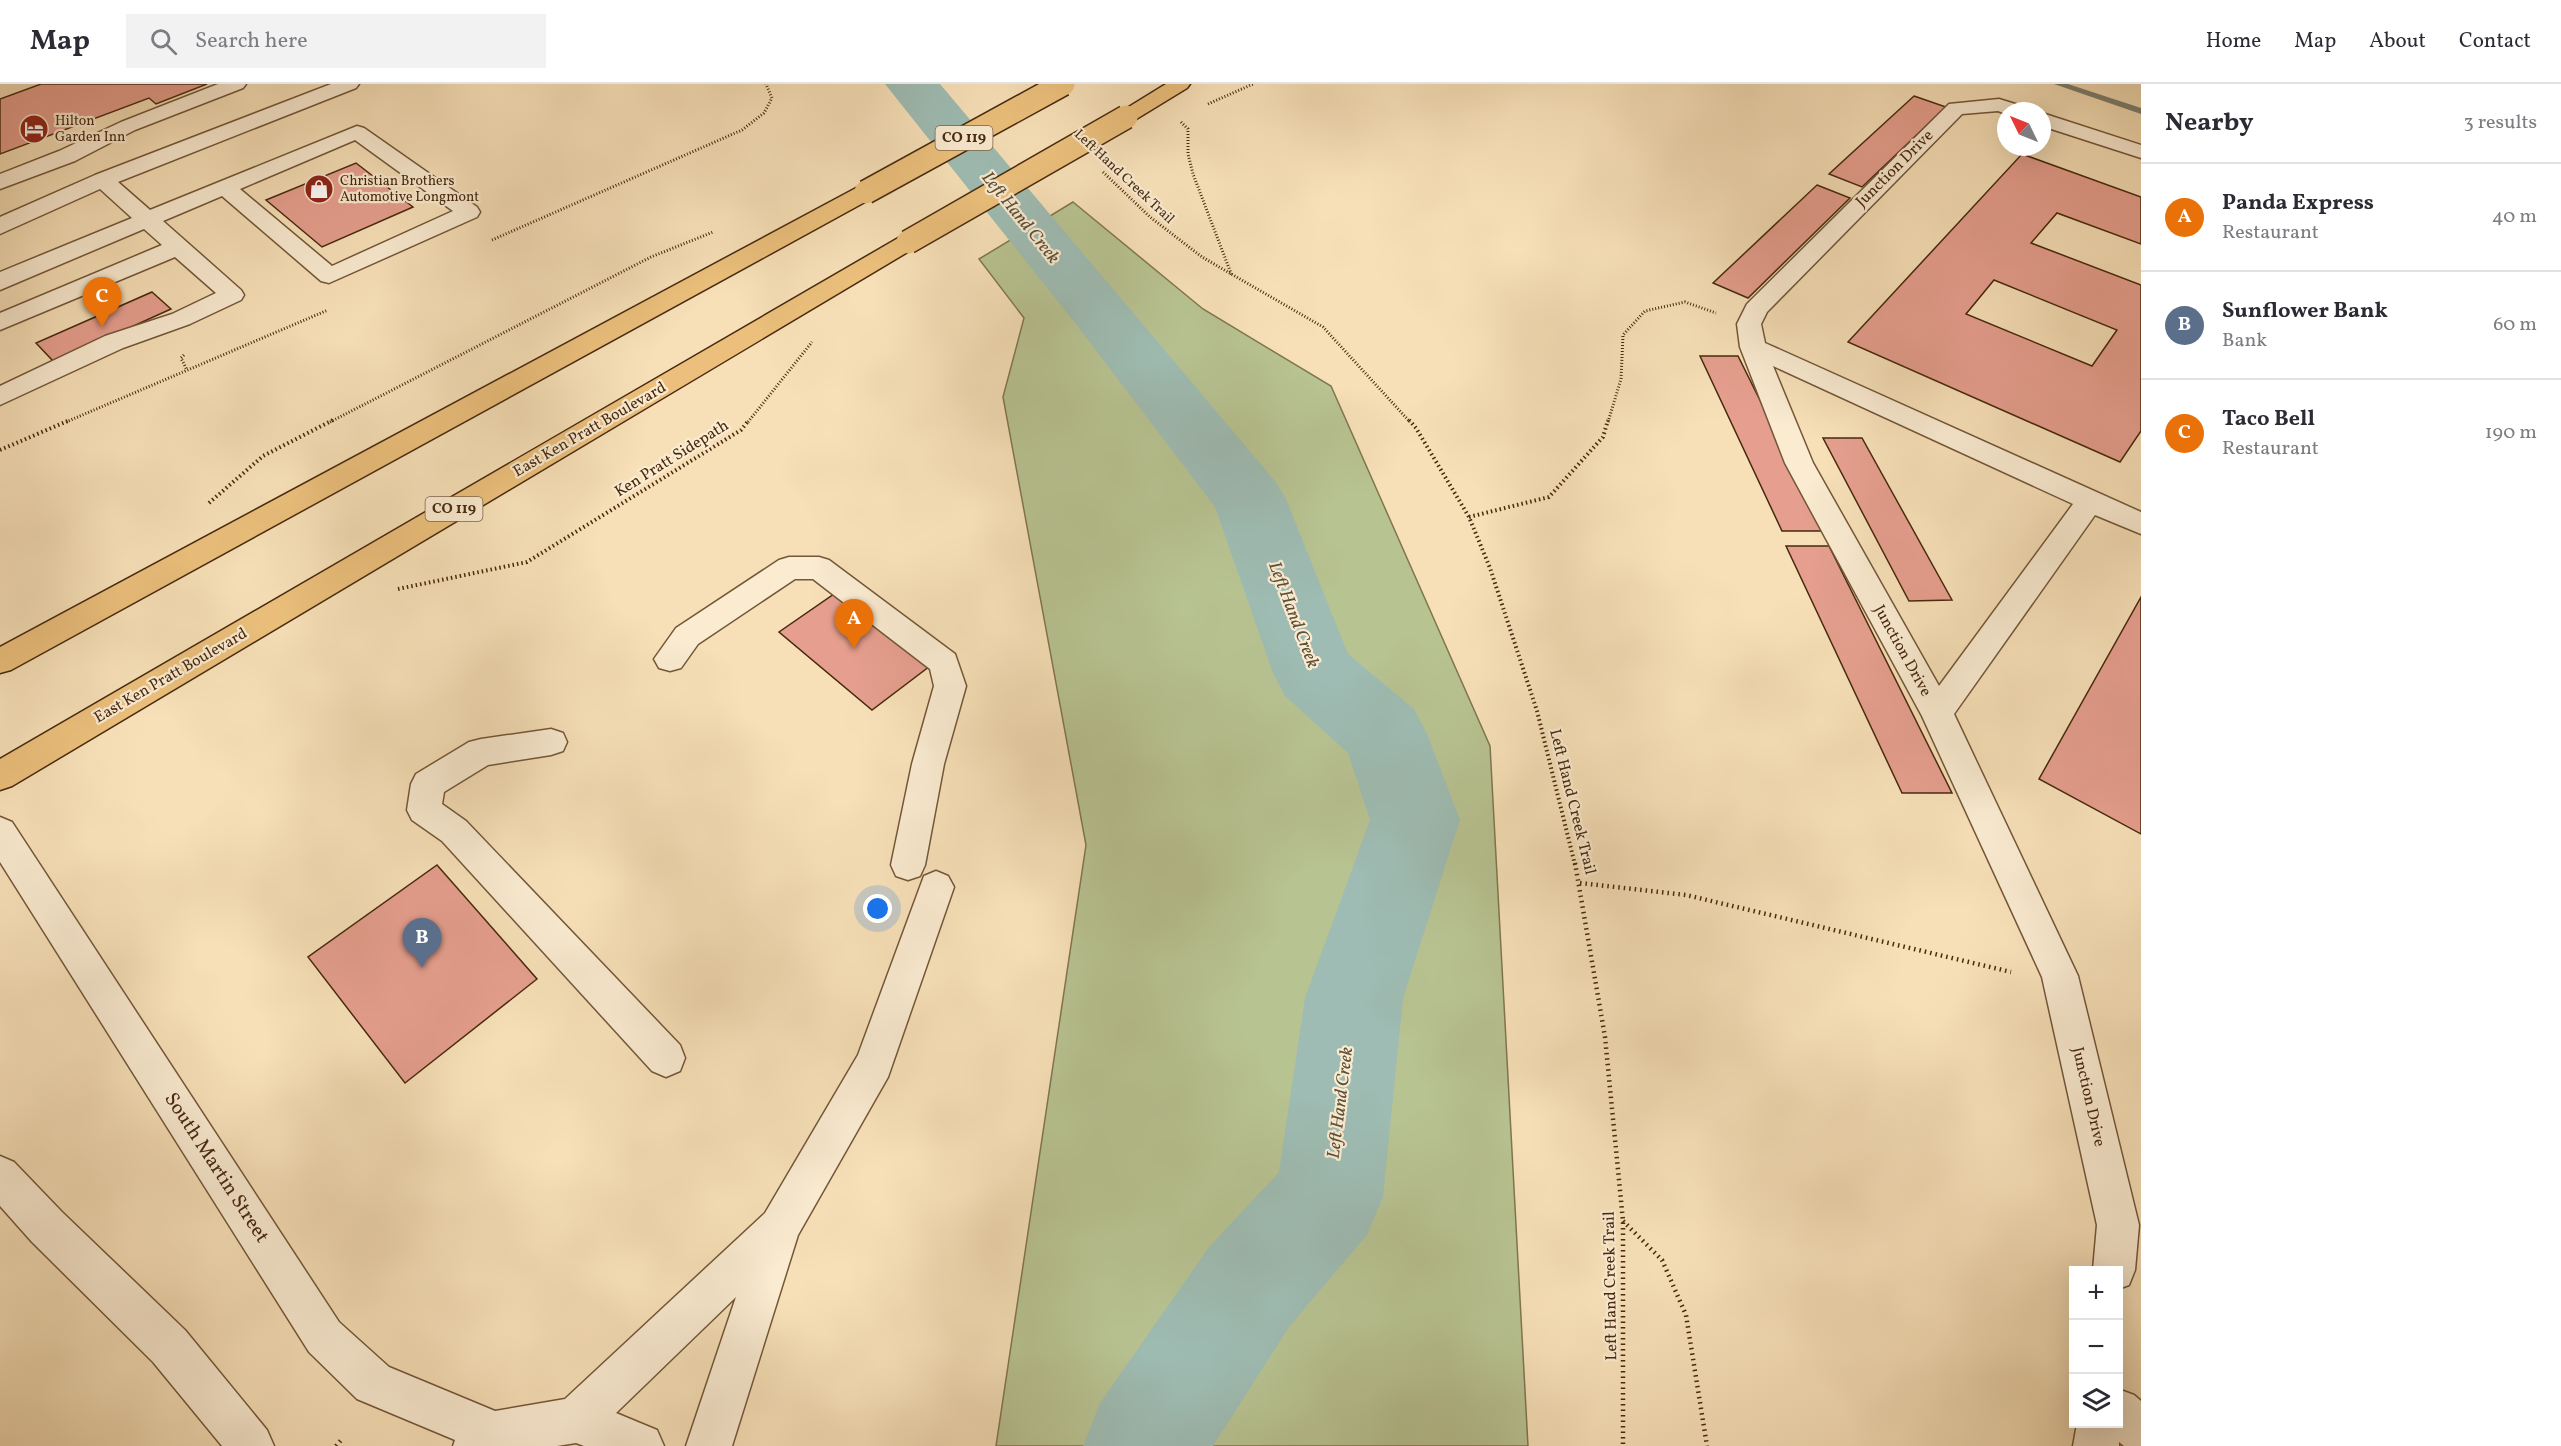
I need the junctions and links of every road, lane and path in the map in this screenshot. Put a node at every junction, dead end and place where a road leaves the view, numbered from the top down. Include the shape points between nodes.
1 (236, 84) edge
2 (349, 84) edge
3 (1063, 84) edge
4 (1180, 84) edge
5 (1159, 96) junction
6 (1997, 105) edge
7 (2051, 122) edge
8 (2141, 152) edge
9 (1094, 164) dead end
10 (103, 180) junction
11 (0, 182) edge
12 (224, 187) junction
13 (147, 219) junction
14 (0, 227) edge
15 (714, 232) dead end
16 (178, 247) junction
17 (1233, 276) junction
18 (0, 283) edge
19 (0, 322) edge
20 (819, 334) dead end
21 (1751, 336) junction
22 (0, 396) edge
23 (2090, 501) junction
24 (206, 506) dead end
25 (1469, 517) junction
26 (2141, 524) edge
27 (391, 590) dead end
28 (670, 659) dead end
29 (0, 661) edge
30 (1937, 713) junction
31 (552, 742) dead end
32 (0, 776) edge
33 (0, 832) edge
34 (1580, 883) junction
35 (2060, 976) junction
36 (666, 1058) dead end
37 (0, 1176) edge
38 (1623, 1221) junction
39 (780, 1226) junction
40 (2114, 1266) edge
41 (2123, 1416) edge
42 (576, 1420) junction
43 (2098, 1428) edge
44 (2141, 1431) edge
45 (342, 1440) dead end
46 (486, 1440) edge
47 (251, 1446) edge
48 (336, 1446) edge
49 (641, 1446) edge
50 (709, 1446) edge
51 (1623, 1446) edge
52 (1707, 1446) edge
53 (2096, 1446) edge

1 - 11 street
2 - 10 street
3 - 29 highway, CO 119, bridge
4 - 5 highway, East Ken Pratt Boulevard / CO 119
5 - 17 path via 1177,119 1187,125 1188,156
5 - 32 highway, East Ken Pratt Boulevard / CO 119, bridge
6 - 21 street, Junction Drive via 1956,108 1756,309
7 - 8 street
9 - 17 path, Left Hand Creek Trail via 1174,237
10 - 13 street
10 - 14 street
12 - 12 street via 329,276 469,212 357,132
12 - 13 street
13 - 16 street
13 - 18 street
15 - 24 path via 651,257 263,456
16 - 19 street
16 - 22 street via 232,296 114,342
17 - 25 path, Left Hand Creek Trail via 1323,327 1416,428
20 - 27 path, Ken Pratt Sidepath via 741,430 527,562
21 - 23 street
21 - 25 path via 1685,302 1645,311 1623,335 1621,379 1603,437 1549,497
21 - 30 street, Junction Drive via 1799,464
23 - 26 street
23 - 30 street
25 - 34 path, Left Hand Creek Trail via 1537,711
28 - 39 street via 687,636 789,568 819,568 944,663 950,686 928,764 922,876 874,1064
30 - 35 street, Junction Drive
31 - 36 street via 481,752 428,784 424,810 454,831
33 - 46 street, South Martin Street via 324,1336 373,1383
34 - 35 path via 1686,895 2012,973
34 - 38 path, Left Hand Creek Trail via 1605,1037
35 - 40 street, Junction Drive via 2118,1225
37 - 47 street via 169,1346
38 - 51 path, Left Hand Creek Trail
38 - 52 path via 1662,1260 1686,1315
39 - 42 street
39 - 50 street
41 - 44 street
42 - 46 street
42 - 49 street
43 - 53 street
45 - 48 path

